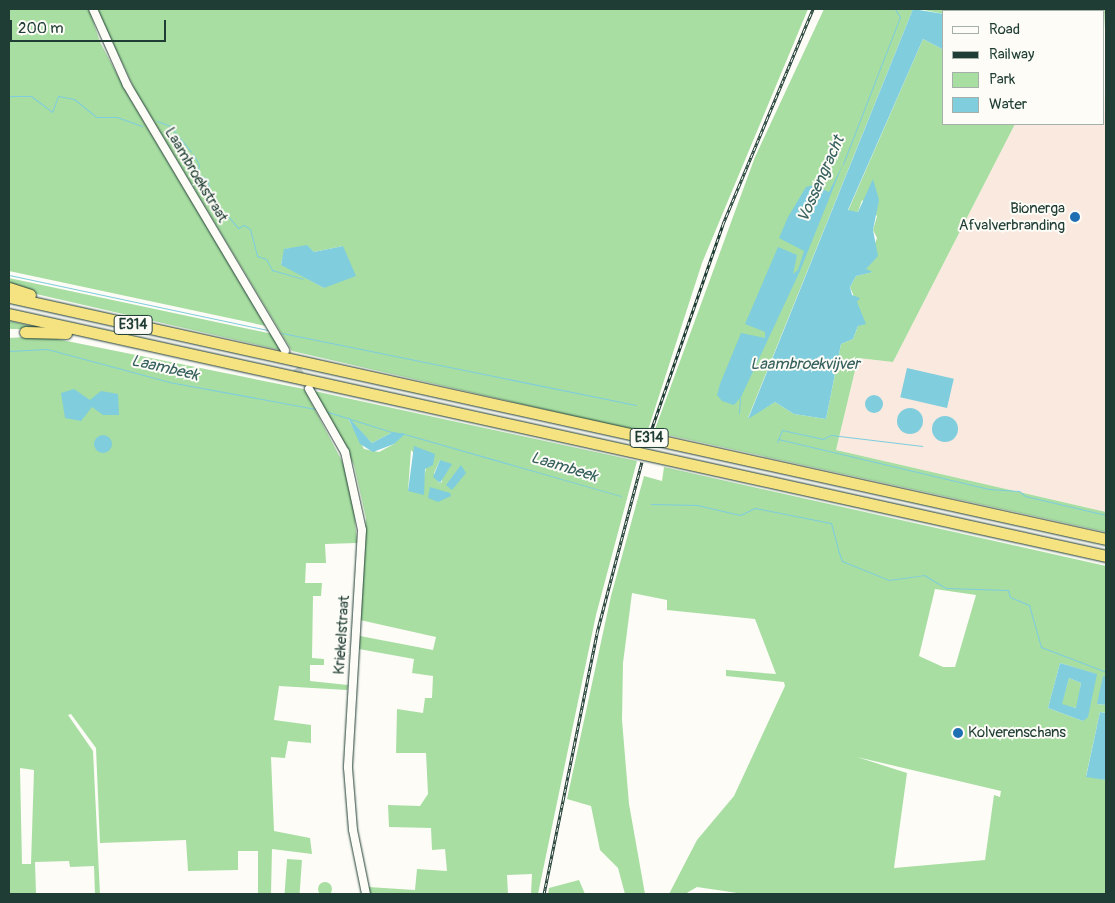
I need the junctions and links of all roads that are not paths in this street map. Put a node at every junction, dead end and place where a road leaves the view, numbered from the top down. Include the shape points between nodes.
1 (93, 9) edge
2 (9, 288) edge
3 (9, 297) edge
4 (73, 312) junction
5 (9, 314) edge
6 (79, 330) junction
7 (25, 332) dead end
8 (285, 350) tunnel mouth
9 (309, 389) tunnel mouth
10 (1106, 539) edge
11 (1106, 556) edge
12 (366, 894) edge

1 - 8 street, Laambroekstraat via 126,85
2 - 4 highway
3 - 4 highway, E314
4 - 10 highway, E314
5 - 6 highway, E314
6 - 7 highway
6 - 11 highway, E314
9 - 12 street, Kriekelstraat via 345,452 362,530 348,768 355,838

